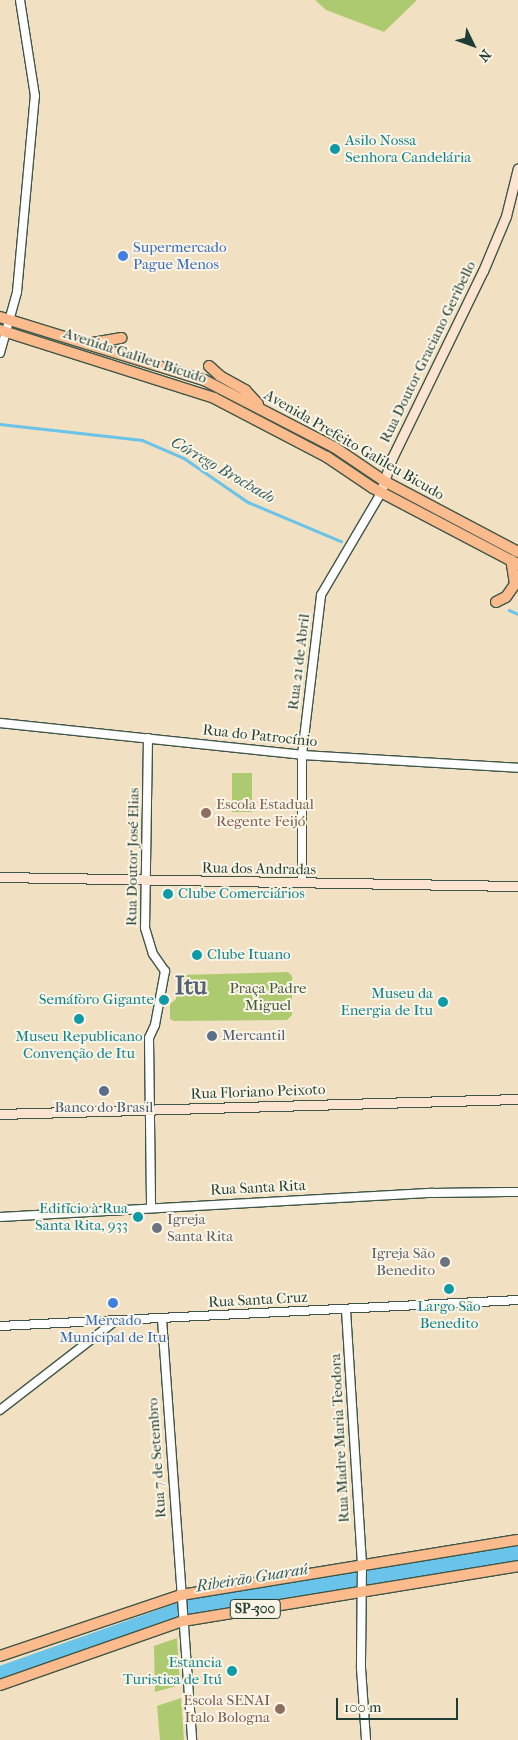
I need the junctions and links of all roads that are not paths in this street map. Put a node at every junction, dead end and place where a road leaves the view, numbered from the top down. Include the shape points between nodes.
1 (20, 0) edge
2 (518, 168) edge
3 (5, 319) edge
4 (3, 331) edge
5 (120, 338) dead end
6 (86, 344) junction
7 (0, 353) edge
8 (209, 366) dead end
9 (264, 410) junction
10 (384, 481) junction
11 (381, 493) junction
12 (518, 552) edge
13 (514, 562) edge
14 (321, 595) joint
15 (496, 602) dead end
16 (0, 723) edge
17 (148, 738) junction
18 (302, 755) junction
19 (518, 768) edge
20 (0, 877) edge
21 (146, 881) junction
22 (302, 883) junction
23 (518, 886) edge
24 (518, 1099) edge
25 (149, 1110) junction
26 (0, 1114) edge
27 (518, 1192) edge
28 (151, 1208) junction
29 (0, 1217) edge
30 (518, 1300) edge
31 (346, 1310) junction
32 (162, 1319) junction
33 (115, 1321) junction
34 (0, 1326) edge
35 (0, 1410) edge
36 (518, 1540) edge
37 (518, 1566) edge
38 (361, 1568) junction
39 (360, 1588) junction
40 (181, 1598) junction
41 (183, 1617) junction
42 (0, 1656) edge
43 (0, 1686) edge
44 (192, 1740) edge
45 (366, 1740) edge

1 - 3 street via 35,96 17,292
2 - 10 main road, Rua Doutor Graciano Geribello via 506,216 483,271 392,458
3 - 4 street
3 - 6 main road, Avenida Prefeito Galileu Bicudo
4 - 7 street
4 - 11 main road, Avenida Galileu Bicudo via 200,392 326,457
5 - 6 main road
6 - 9 main road, Avenida Prefeito Galileu Bicudo via 204,380
8 - 9 main road via 245,390
9 - 10 main road, Avenida Prefeito Galileu Bicudo via 334,447
10 - 11 main road, Rua Doutor Graciano Geribello
10 - 12 main road, Avenida Prefeito Galileu Bicudo
11 - 13 main road, Avenida Prefeito Galileu Bicudo
11 - 14 street, Rua Doutor Graciano Geribello
13 - 15 main road via 515,584 506,597
14 - 18 street, Rua 21 de Abril
16 - 17 street, Rua do Patrocínio
17 - 18 street, Rua do Patrocínio
17 - 21 street, Rua Doutor José Elias
18 - 19 street, Rua do Patrocínio
18 - 22 street, Rua 21 de Abril
20 - 21 main road, Rua dos Andradas
21 - 22 main road, Rua dos Andradas
21 - 25 street, Rua Doutor José Elias via 146,936 165,971 155,1025 149,1038
22 - 23 main road, Rua dos Andradas
24 - 25 main road, Rua Floriano Peixoto
25 - 26 main road, Rua Floriano Peixoto
25 - 28 street
27 - 28 street, Rua Santa Rita via 432,1193
28 - 29 street, Rua Santa Rita
30 - 31 street, Rua Santa Cruz
31 - 32 street, Rua Santa Cruz
31 - 38 street, Rua Madre Maria Teodora
32 - 33 street, Rua Santa Cruz
32 - 40 street, Rua 7 de Setembro
33 - 34 street, Rua Santa Cruz
33 - 35 street
36 - 38 main road, SP-300
37 - 39 main road, SP-300
38 - 39 street, Rua Madre Maria Teodora
38 - 40 main road, SP-300
39 - 41 main road, SP-300
39 - 45 street
40 - 41 street, Rua 7 de Setembro
40 - 42 main road, SP-300
41 - 43 main road, SP-300
41 - 44 street, Rua 7 de Setembro

